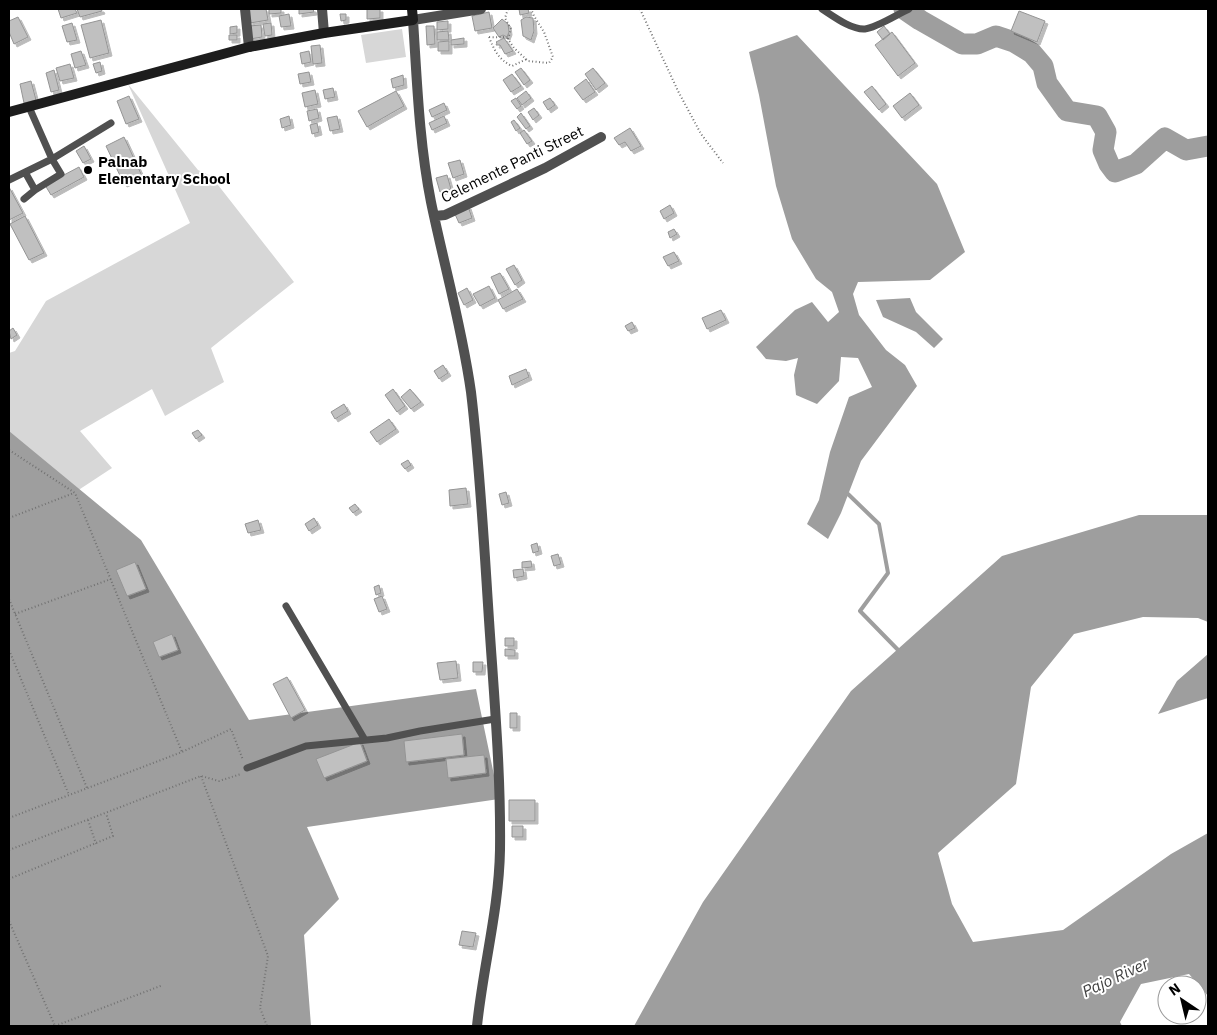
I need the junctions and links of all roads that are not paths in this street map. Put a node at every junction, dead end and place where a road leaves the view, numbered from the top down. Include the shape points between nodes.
1 (245, 9) edge
2 (322, 9) edge
3 (481, 9) edge
4 (822, 9) edge
5 (909, 9) edge
6 (412, 14) edge
7 (324, 33) junction
8 (249, 47) junction
9 (29, 107) junction
10 (9, 112) edge
11 (111, 123) dead end
12 (601, 137) dead end
13 (52, 159) junction
14 (25, 172) junction
15 (9, 180) edge
16 (35, 190) junction
17 (24, 199) dead end
18 (435, 216) junction
19 (286, 606) dead end
20 (495, 719) junction
21 (364, 740) junction
22 (246, 768) road end
23 (477, 1026) edge

1 - 8 street
2 - 7 street
3 - 6 street
4 - 5 lane via 845,23 864,29
6 - 7 street
6 - 18 street via 421,134
7 - 8 street
8 - 9 street
9 - 10 street
9 - 13 lane
11 - 13 lane
12 - 18 street, Celemente Panti Street via 545,168 445,215
13 - 14 lane
13 - 16 lane via 61,174
14 - 15 lane
14 - 16 lane
16 - 17 lane
18 - 20 street via 458,313 471,392
19 - 21 lane
20 - 21 lane
20 - 23 street via 500,850 498,891
21 - 22 lane via 306,746

